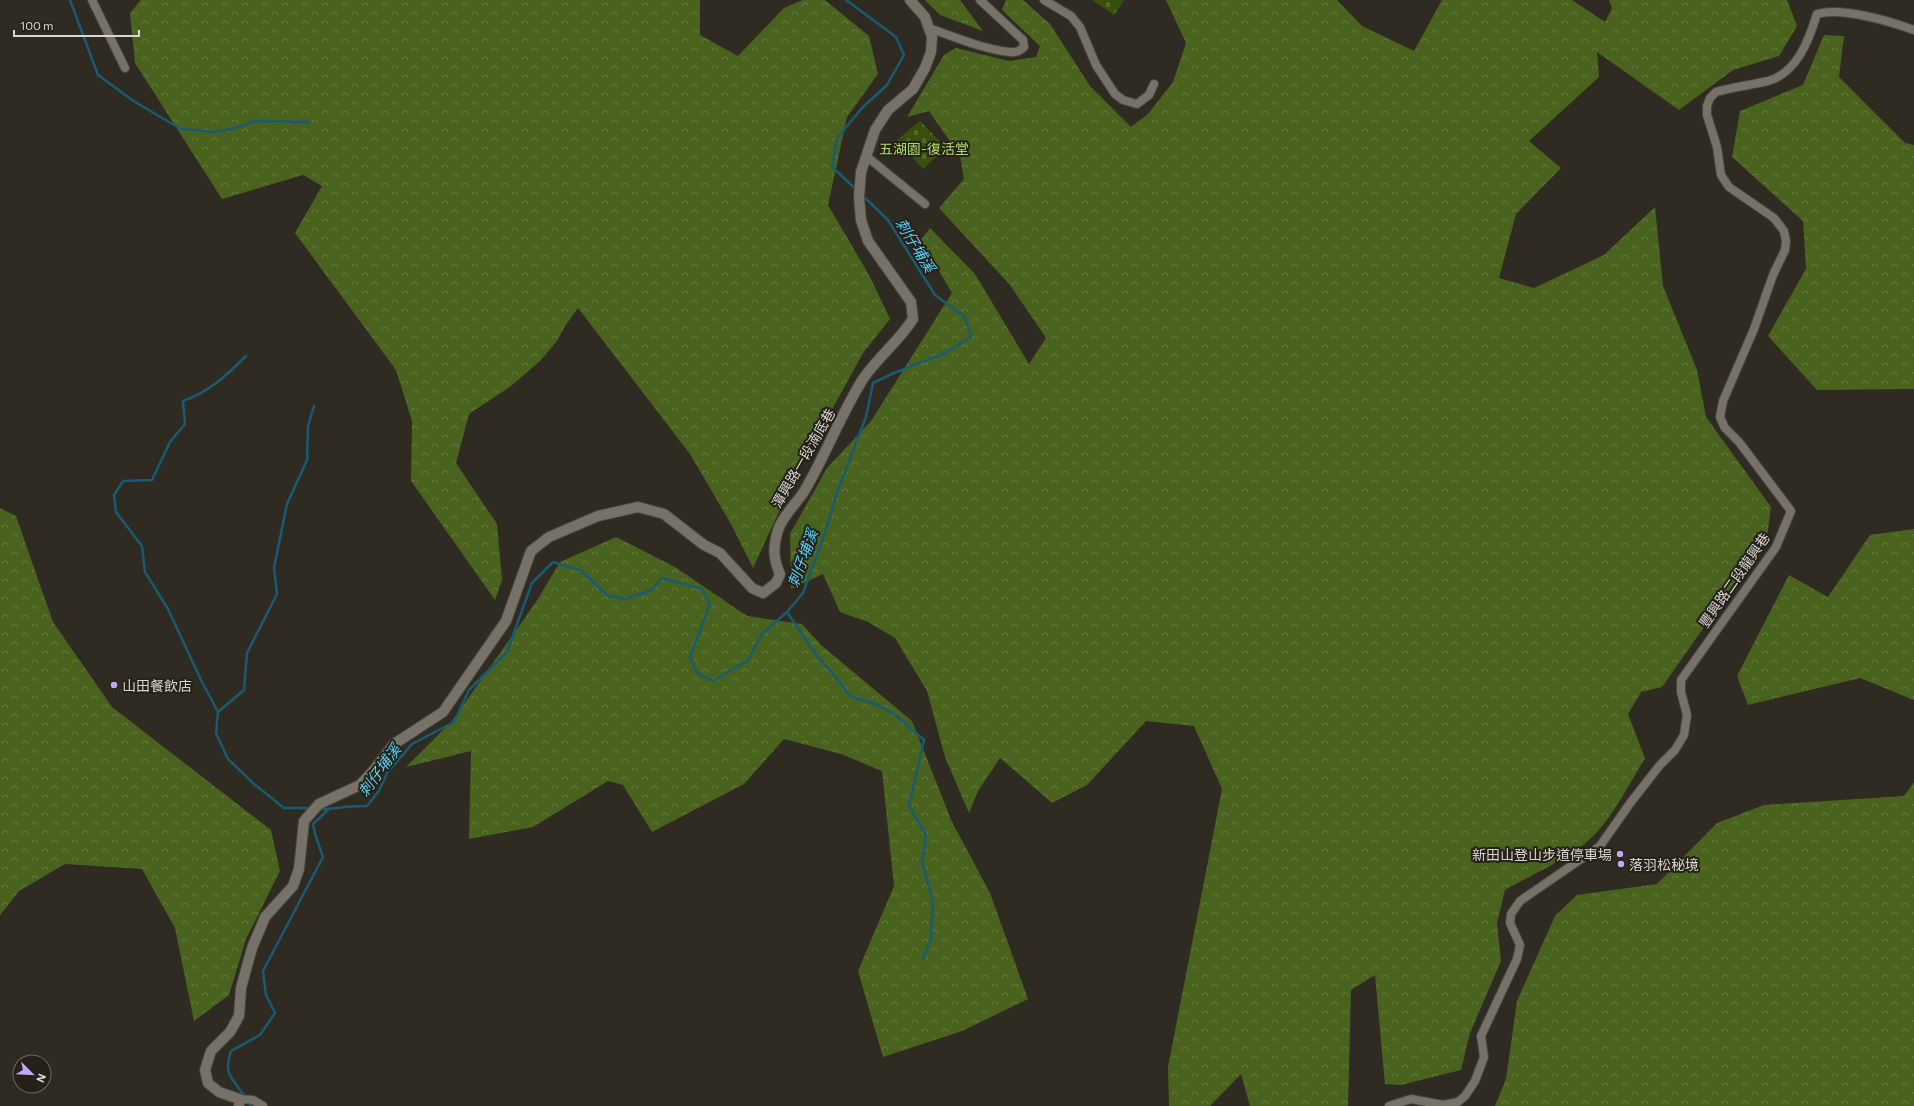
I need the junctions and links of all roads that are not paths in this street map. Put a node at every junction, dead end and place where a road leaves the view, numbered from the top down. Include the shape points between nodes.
1 (92, 0) edge
2 (910, 0) edge
3 (980, 0) edge
4 (1044, 0) edge
5 (929, 28) junction
6 (1914, 30) edge
7 (125, 68) dead end
8 (1154, 84) dead end
9 (866, 156) junction
10 (925, 204) dead end
11 (239, 1103) edge
12 (263, 1106) edge
13 (1389, 1106) edge

1 - 7 street
2 - 5 street, 潭興路一段湳底巷 via 925,17
3 - 5 street via 1022,40 1024,47 1010,53 974,44
4 - 8 street via 1071,16 1080,27 1096,65 1115,94 1123,100 1137,104 1149,95
5 - 9 street, 潭興路一段湳底巷 via 932,37 931,52 925,68 913,89 888,110 875,130
6 - 13 street, 豐興路二段龍興巷 via 1891,22 1836,11 1817,14 1798,57 1786,72 1769,80 1716,92 1710,98 1707,115 1725,182 1774,218 1784,231 1786,241 1785,250 1773,275 1754,330 1722,401 1720,417 1725,428 1739,442 1791,511 1776,547 1681,680 1687,724 1675,750 1660,765 1600,846 1520,901 1511,914 1510,923 1520,945 1517,959 1481,1036 1484,1057 1475,1081 1465,1096 1458,1102 1443,1105 1411,1099
9 - 10 street
9 - 11 street, 潭興路一段湳底巷 via 861,172 859,197 861,220 868,240 911,302 913,319 904,334 879,359 863,380 805,490 778,528 774,547 775,562 780,574 776,583 763,593 752,588 720,553 704,545 664,514 638,507 598,516 549,537 531,551 506,621 443,712 394,744 360,785 318,804 304,821 299,869 293,886 265,917 240,988 239,1016 230,1032 211,1051 205,1070 208,1083
11 - 12 street via 253,1100

